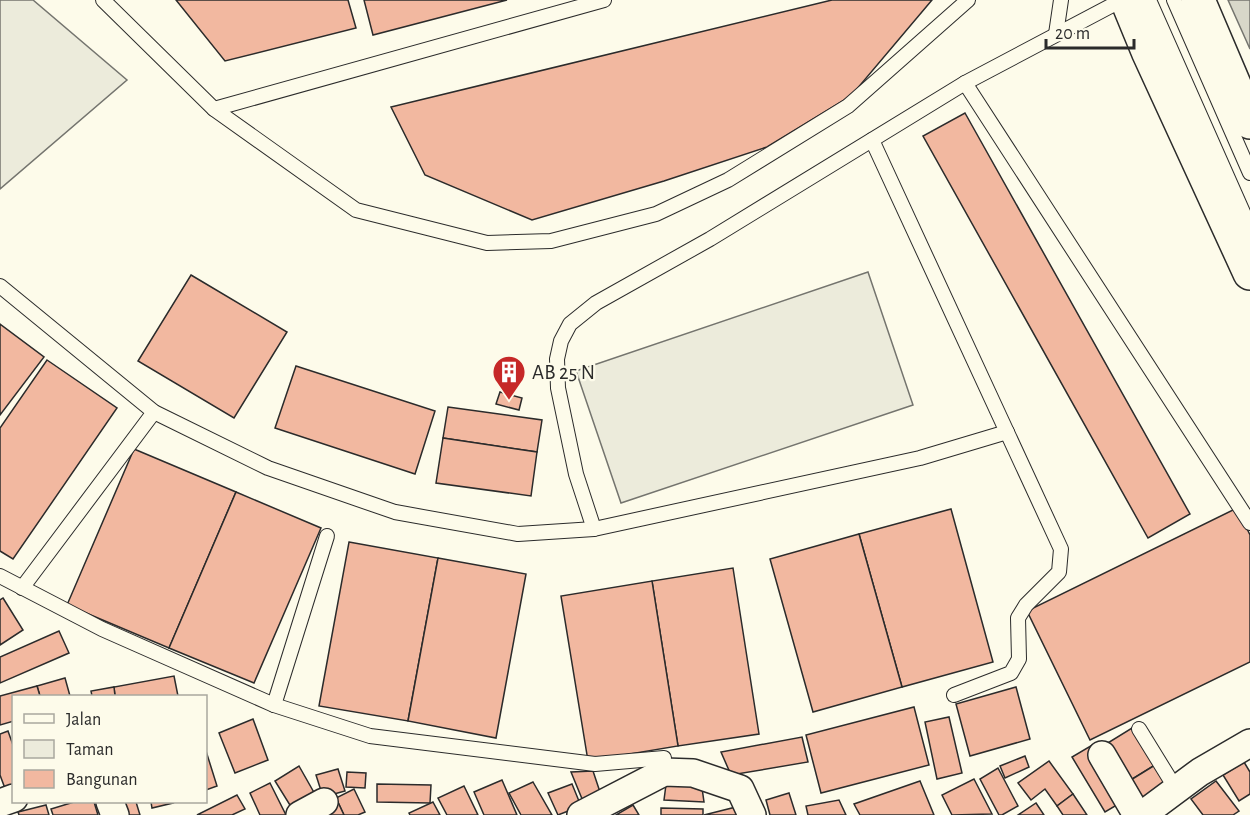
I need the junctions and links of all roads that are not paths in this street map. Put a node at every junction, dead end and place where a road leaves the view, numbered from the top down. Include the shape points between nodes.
1 (103, 0) edge
2 (604, 0) edge
3 (968, 0) edge
4 (1060, 0) edge
5 (1122, 0) edge
6 (1127, 0) edge
7 (1149, 0) edge
8 (1174, 0) edge
9 (1198, 0) edge
10 (1056, 34) junction
11 (965, 83) junction
12 (214, 109) junction
13 (1250, 122) edge
14 (872, 140) junction
15 (1250, 173) edge
16 (1250, 228) edge
17 (1250, 273) edge
18 (0, 286) edge
19 (154, 412) junction
20 (1007, 432) junction
21 (1250, 524) edge
22 (594, 529) junction
23 (327, 536) dead end
24 (0, 576) edge
25 (22, 588) junction
26 (954, 695) dead end
27 (274, 705) junction
28 (1139, 729) dead end
29 (1250, 743) edge
30 (1102, 755) dead end
31 (664, 758) dead end
32 (1176, 789) junction
33 (324, 802) dead end
34 (300, 815) edge
35 (581, 815) edge
36 (752, 815) edge
37 (1137, 815) edge
38 (1142, 815) edge

1 - 12 lane
2 - 12 lane
3 - 12 lane via 848,106 728,180 656,214 551,241 487,243 356,210
4 - 10 lane
5 - 10 lane
6 - 17 main road
7 - 16 lane
8 - 15 lane
9 - 13 main road
10 - 11 lane
11 - 14 lane
11 - 21 lane
14 - 20 lane
14 - 22 lane via 596,303 570,324 557,358 558,388 576,474
18 - 19 lane
19 - 22 lane via 268,468 395,512 518,534
19 - 25 lane
20 - 22 lane via 920,458
20 - 26 lane via 1061,549 1059,572 1018,618 1019,659 1011,673
23 - 27 lane
24 - 25 lane
25 - 27 lane via 102,629
27 - 31 lane via 370,736 595,764
28 - 32 lane
29 - 32 street
30 - 37 street
32 - 38 street
33 - 34 street
35 - 36 street via 664,772 693,773 740,789

